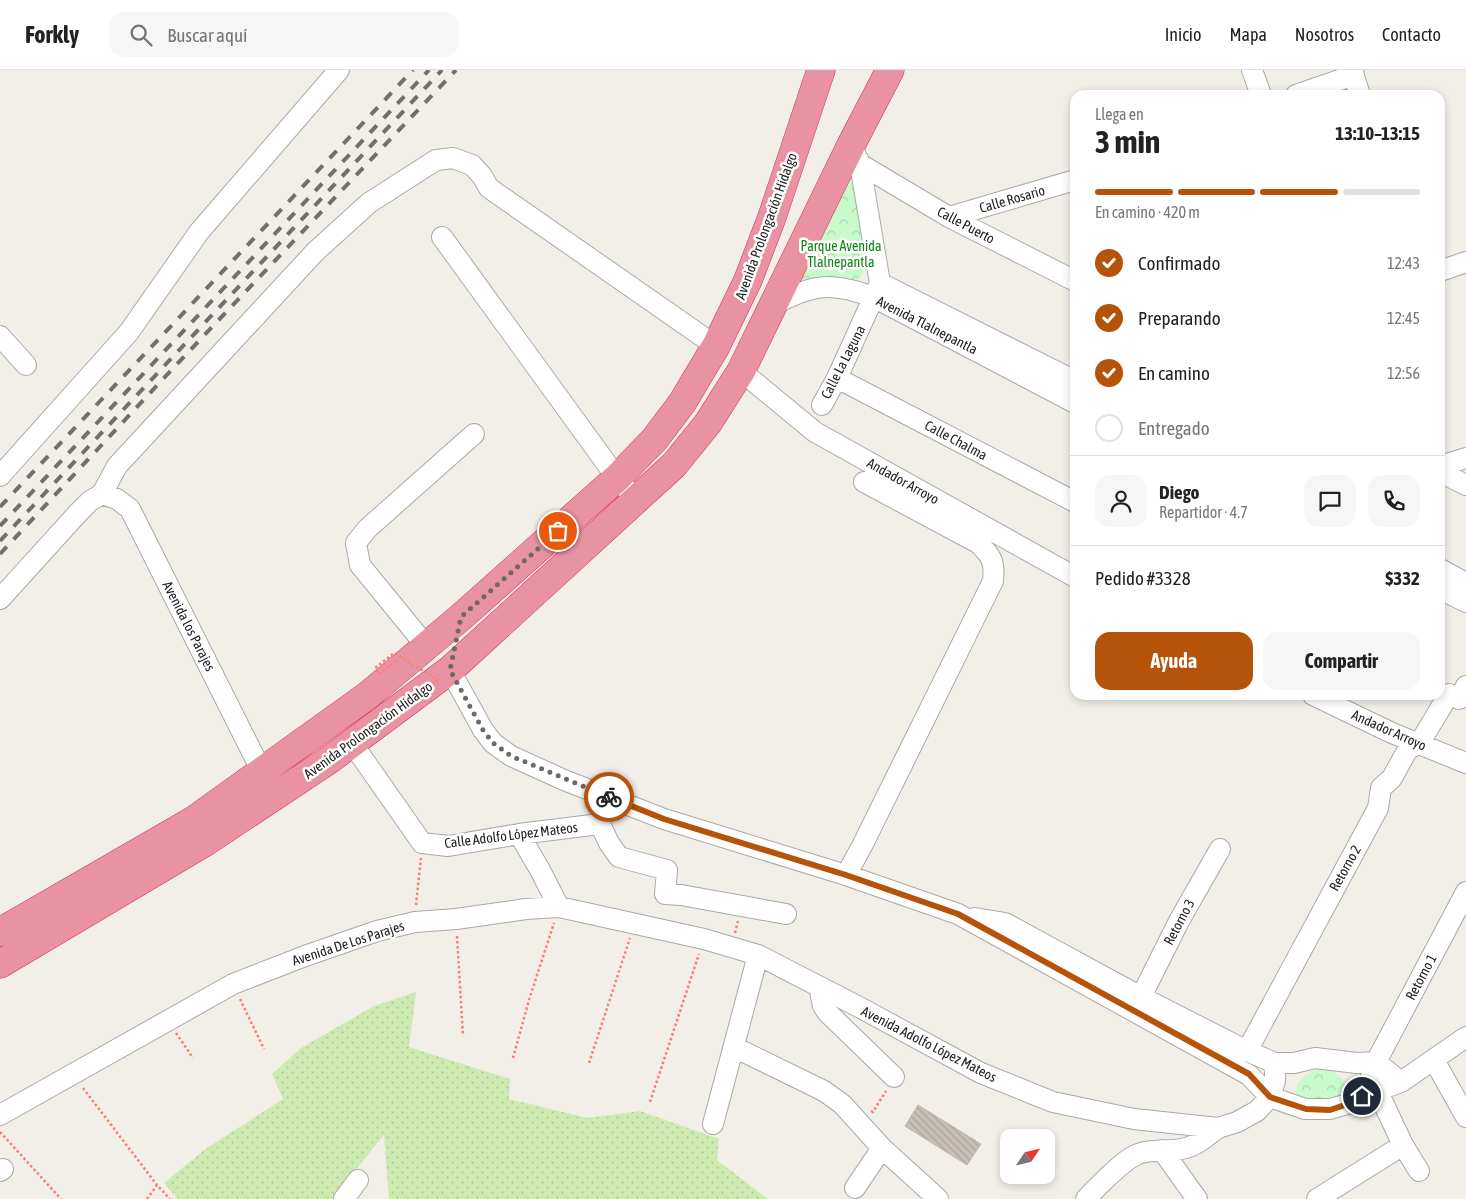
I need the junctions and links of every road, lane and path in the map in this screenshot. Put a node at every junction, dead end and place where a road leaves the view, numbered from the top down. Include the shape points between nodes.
1 (339, 70) edge
2 (821, 70) edge
3 (890, 70) edge
4 (1252, 70) edge
5 (1353, 72) edge
6 (1259, 90) edge
7 (1308, 90) edge
8 (1358, 90) edge
9 (855, 155) junction
10 (1070, 181) edge
11 (949, 217) junction
12 (442, 237) dead end
13 (1466, 262) edge
14 (1445, 269) edge
15 (1070, 278) edge
16 (878, 290) junction
17 (773, 305) junction
18 (0, 336) edge
19 (716, 346) junction
20 (26, 365) dead end
21 (741, 371) junction
22 (837, 378) junction
23 (1070, 379) edge
24 (1070, 400) edge
25 (822, 405) dead end
26 (474, 434) dead end
27 (1466, 458) edge
28 (1445, 464) edge
29 (1445, 474) edge
30 (0, 476) edge
31 (617, 478) junction
32 (864, 482) dead end
33 (1466, 485) edge
34 (102, 494) junction
35 (1070, 499) edge
36 (637, 500) junction
37 (1445, 572) edge
38 (1070, 574) edge
39 (1466, 583) edge
40 (1445, 592) edge
41 (0, 599) edge
42 (1466, 602) edge
43 (461, 617) junction
44 (427, 647) junction
45 (397, 661) dead end
46 (450, 670) junction
47 (1456, 694) edge
48 (367, 696) junction
49 (1323, 700) edge
50 (411, 702) dead end
51 (352, 743) junction
52 (1419, 744) junction
53 (1466, 763) edge
54 (262, 772) junction
55 (200, 830) junction
56 (519, 834) junction
57 (422, 842) junction
58 (1220, 849) dead end
59 (846, 875) junction
60 (1466, 892) edge
61 (742, 905) junction
62 (559, 907) junction
63 (786, 914) dead end
64 (958, 914) junction
65 (456, 919) junction
66 (415, 922) junction
67 (635, 923) junction
68 (0, 932) edge
69 (704, 939) junction
70 (732, 947) junction
71 (758, 955) junction
72 (0, 964) edge
73 (233, 984) junction
74 (819, 987) junction
75 (1141, 996) junction
76 (168, 1021) junction
77 (463, 1036) dead end
78 (1466, 1037) edge
79 (734, 1047) junction
80 (264, 1049) dead end
81 (1247, 1051) junction
82 (194, 1058) dead end
83 (513, 1058) dead end
84 (1434, 1060) junction
85 (1376, 1062) junction
86 (589, 1063) dead end
87 (1275, 1064) junction
88 (73, 1075) junction
89 (894, 1077) joint
90 (1400, 1082) junction
91 (1377, 1091) junction
92 (1270, 1097) junction
93 (650, 1102) dead end
94 (2, 1108) edge
95 (865, 1109) dead end
96 (1466, 1117) edge
97 (713, 1124) dead end
98 (1218, 1128) junction
99 (0, 1132) edge
100 (1403, 1145) junction
101 (882, 1148) junction
102 (1162, 1150) junction
103 (1419, 1171) dead end
104 (358, 1180) dead end
105 (158, 1185) junction
106 (855, 1188) dead end
107 (61, 1199) edge
108 (146, 1199) edge
109 (170, 1199) edge
110 (344, 1199) edge
111 (938, 1199) edge
112 (1086, 1199) edge
113 (1197, 1199) edge
114 (1316, 1199) edge

1 - 30 street via 199,232 129,332
2 - 19 highway, Avenida Prolongación Hidalgo via 752,271
3 - 9 highway, Avenida Prolongación Hidalgo
4 - 6 street
5 - 7 street
5 - 8 street
9 - 11 street, Calle Puerto
9 - 16 street
9 - 17 highway, Avenida Prolongación Hidalgo
10 - 11 street, Calle Rosario
11 - 15 street, Calle Puerto
12 - 31 street
13 - 14 street
16 - 17 street, Avenida Tlalnepantla via 818,286
16 - 22 street, Calle La Laguna
16 - 23 street, Avenida Tlalnepantla
16 - 24 street, Avenida Tlalnepantla
17 - 21 highway, Avenida Prolongación Hidalgo
18 - 20 street
19 - 31 highway, Avenida Prolongación Hidalgo via 682,403 654,440
19 - 34 street via 489,188 472,165 453,158 436,160 369,203 315,252 117,466
21 - 36 highway, Avenida Prolongación Hidalgo via 674,465
21 - 38 street, Andador Arroyo via 815,432
22 - 25 street, Calle La Laguna
22 - 35 street, Calle Chalma
26 - 44 street via 367,529 356,543 360,565
27 - 28 street
29 - 33 street
31 - 36 street
31 - 43 highway, Avenida Prolongación Hidalgo
32 - 59 street via 978,544 989,553 994,568 993,581
34 - 41 street via 78,513
34 - 54 street, Avenida los Parajes via 117,498 130,509
36 - 46 highway, Avenida Prolongación Hidalgo
37 - 39 street
40 - 42 street
43 - 44 highway, Avenida Prolongación Hidalgo
43 - 46 highway
44 - 48 highway, Avenida Prolongación Hidalgo
45 - 50 path, bridge via 378,674 375,668 394,653 438,680
46 - 48 highway
46 - 51 highway, Avenida Prolongación Hidalgo
46 - 59 street via 483,730 493,743 511,756 664,819
47 - 52 street, Retorno 2
48 - 54 highway, Avenida Prolongación Hidalgo
49 - 52 street, Andador Arroyo
51 - 55 highway, Avenida Prolongación Hidalgo via 326,762
51 - 57 street
52 - 53 street, Andador Arroyo
52 - 81 street, Retorno 2 via 1408,749 1392,778 1381,788 1378,808
54 - 55 highway, Avenida Prolongación Hidalgo
55 - 68 highway, Avenida Prolongación Hidalgo
55 - 72 highway, Avenida Prolongación Hidalgo
56 - 57 street, Calle Adolfo López Mateos via 448,846
56 - 61 street, Calle Adolfo López Mateos via 600,824 619,857 667,870 665,894
56 - 62 street
57 - 66 path
58 - 75 street, Retorno 3
59 - 64 street
60 - 85 street, Retorno 1
61 - 63 street
61 - 70 path
62 - 65 street, Avenida De Los Parajes
62 - 67 street, Avenida De Los Parajes
62 - 83 path
64 - 75 street via 1005,923
64 - 92 street via 1249,1074
65 - 66 street, Avenida De Los Parajes
65 - 77 path
66 - 73 street, Avenida De Los Parajes via 377,931
67 - 69 street, Avenida De Los Parajes
67 - 86 path
69 - 70 street, Avenida De Los Parajes
69 - 93 path
70 - 71 street, Avenida De Los Parajes
71 - 74 street, Avenida Adolfo López Mateos
71 - 79 street
73 - 76 street, Avenida De Los Parajes
73 - 80 path
74 - 89 street via 827,1012
74 - 98 street, Avenida Adolfo López Mateos via 980,1073 1053,1102 1134,1119
75 - 81 street
76 - 82 path
76 - 88 street, Avenida De Los Parajes
78 - 84 street
79 - 97 street
79 - 101 street via 824,1090
81 - 87 street
84 - 90 street
84 - 96 street
85 - 87 street via 1315,1058
85 - 90 street
85 - 91 street via 1372,1077
87 - 92 street
88 - 94 street, Avenida De Los Parajes
88 - 105 path
89 - 95 path via 873,1112
90 - 91 street
91 - 92 street via 1330,1110 1306,1109
91 - 100 street
92 - 98 street, Avenida Adolfo López Mateos via 1257,1112
98 - 102 street via 1196,1144
99 - 107 path
100 - 103 street
100 - 114 street
101 - 106 street
101 - 111 street
102 - 112 street via 1132,1157
102 - 113 street
104 - 110 street
105 - 108 path
105 - 109 path

